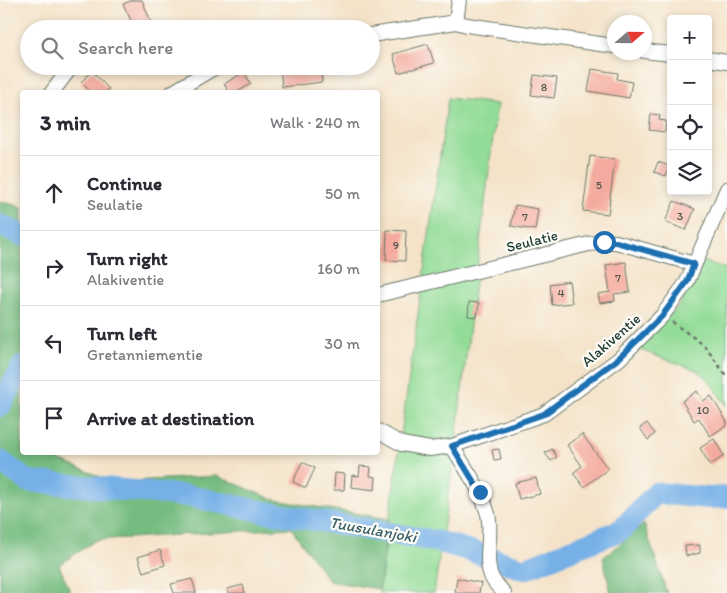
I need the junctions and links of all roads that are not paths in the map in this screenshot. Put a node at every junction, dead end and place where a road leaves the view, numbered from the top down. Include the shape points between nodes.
1 (460, 0) edge
2 (456, 22) junction
3 (380, 34) edge
4 (607, 45) edge
5 (652, 52) edge
6 (667, 54) edge
7 (712, 60) edge
8 (727, 62) edge
9 (65, 75) edge
10 (202, 75) edge
11 (54, 90) edge
12 (176, 90) edge
13 (727, 189) edge
14 (694, 264) junction
15 (380, 295) edge
16 (380, 432) edge
17 (452, 446) junction
18 (504, 593) edge

1 - 2 street
2 - 3 street
2 - 4 street
5 - 6 street
7 - 8 street
9 - 11 street
10 - 12 street
13 - 14 street, Alakiventie
14 - 15 street, Seulatie via 616,242 604,242
14 - 17 street, Alakiventie via 687,282 662,316 619,358 544,414
16 - 17 street, Alakiventie via 402,444 430,449
17 - 18 street via 480,492 488,515 488,565 492,579

